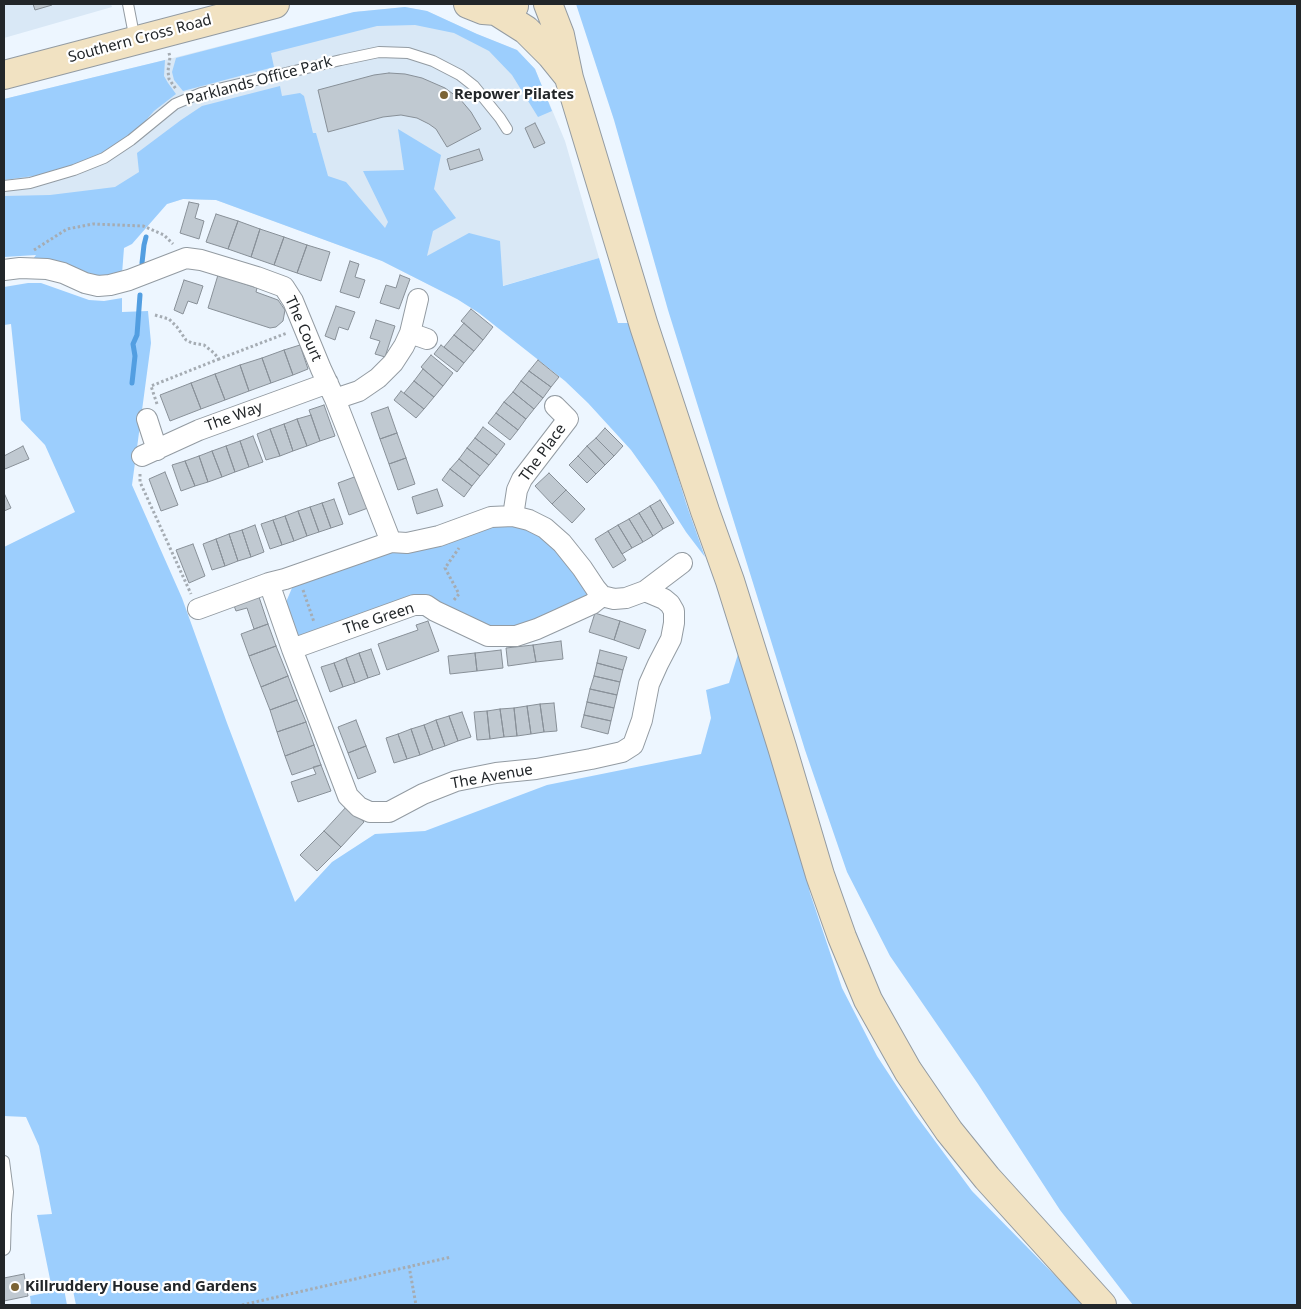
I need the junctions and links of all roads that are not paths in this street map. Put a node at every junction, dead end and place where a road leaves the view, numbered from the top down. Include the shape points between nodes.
1 (128, 4) edge
2 (275, 4) edge
3 (468, 4) edge
4 (548, 4) edge
5 (507, 8) edge
6 (135, 41) junction
7 (4, 75) edge
8 (569, 78) junction
9 (506, 129) dead end
10 (4, 186) edge
11 (12, 269) edge
12 (418, 299) dead end
13 (332, 391) junction
14 (153, 415) road end
15 (568, 419) dead end
16 (513, 516) junction
17 (399, 542) junction
18 (682, 563) dead end
19 (269, 583) junction
20 (645, 591) junction
21 (602, 596) junction
22 (198, 610) road end
23 (292, 650) junction
24 (4, 1161) edge
25 (4, 1250) edge
26 (1102, 1305) edge

1 - 6 lane
2 - 6 main road, Southern Cross Road
3 - 5 main road via 483,10
4 - 8 main road via 560,35
5 - 8 main road
6 - 7 main road, Southern Cross Road
8 - 26 main road via 644,326 730,581 820,874 868,1000 908,1071 949,1131
9 - 10 lane, Parklands Office Park via 474,86 460,75 433,61 408,54 378,52 233,85 183,100 104,158 30,183
11 - 13 street, The Court via 63,272 98,286 129,280 178,261 201,260 257,277 284,288 293,301
12 - 13 street, The Way via 418,336 404,346 378,378 359,391
13 - 14 street, The Way via 199,430 149,453
13 - 17 street
15 - 16 street, The Place via 522,479
16 - 17 street via 491,517 439,536
16 - 21 street via 545,528 562,543
17 - 19 street
18 - 20 street
19 - 22 street
19 - 23 street, The Avenue
20 - 21 street via 626,598
20 - 23 street, The Avenue via 670,604 674,623 671,639 649,684 633,745 622,752 584,760 456,781 389,812 370,812 348,796
21 - 23 street, The Green via 592,604 516,636 488,636 426,605 414,605
24 - 25 lane via 8,1192

